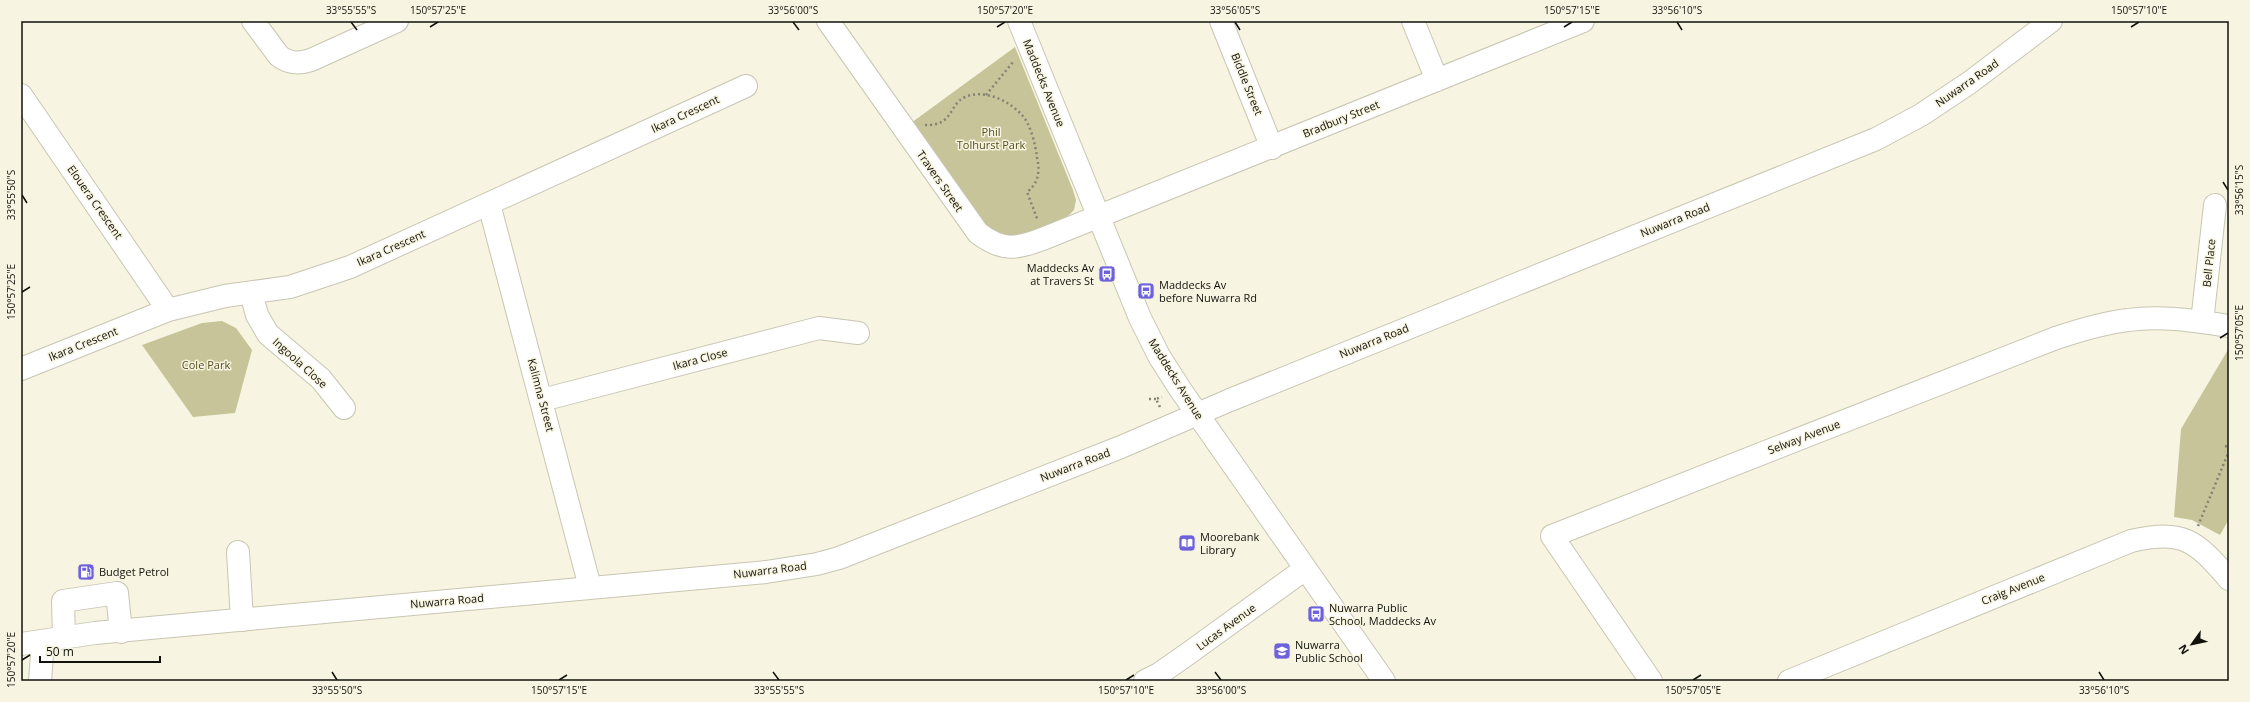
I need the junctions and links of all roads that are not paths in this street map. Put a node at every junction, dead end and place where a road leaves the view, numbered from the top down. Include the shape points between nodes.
1 (253, 21) edge
2 (397, 21) edge
3 (828, 21) edge
4 (1019, 21) edge
5 (1221, 21) edge
6 (1413, 21) edge
7 (1583, 21) edge
8 (2051, 21) edge
9 (1437, 80) junction
10 (746, 86) dead end
11 (21, 95) edge
12 (1272, 148) junction
13 (489, 204) junction
14 (2214, 205) dead end
15 (1099, 216) junction
16 (251, 294) junction
17 (168, 310) junction
18 (2202, 322) junction
19 (2229, 326) edge
20 (858, 333) dead end
21 (21, 369) edge
22 (542, 400) junction
23 (344, 408) dead end
24 (1197, 413) junction
25 (238, 552) dead end
26 (1305, 569) junction
27 (2229, 579) edge
28 (590, 587) junction
29 (242, 620) junction
30 (121, 632) junction
31 (64, 638) junction
32 (43, 641) junction
33 (21, 644) edge
34 (40, 681) edge
35 (1144, 681) edge
36 (1384, 681) edge
37 (1651, 681) edge
38 (1789, 681) edge

1 - 2 street via 279,56 298,64
3 - 15 street, Travers Street via 967,219 978,233 989,241 1003,247 1016,247
4 - 15 street, Maddecks Avenue
5 - 12 street, Biddle Street
6 - 9 street
7 - 9 street, Bradbury Street
8 - 24 street, Nuwarra Road via 1969,83 1921,115 1876,139
9 - 12 street, Bradbury Street
10 - 13 street, Ikara Crescent
11 - 17 street, Elouera Crescent
12 - 15 street, Bradbury Street
13 - 16 street, Ikara Crescent via 322,278
13 - 22 street, Kalimna Street
14 - 18 street, Bell Place
15 - 24 street, Maddecks Avenue via 1148,336
16 - 17 street, Ikara Crescent via 225,296
16 - 23 street, Ingoola Close via 268,334 321,379
17 - 21 street, Ikara Crescent
18 - 19 street, Selway Avenue
18 - 37 street, Selway Avenue via 2186,319 2129,319 2099,324 2056,338 1552,536
20 - 22 street, Ikara Close via 819,328
22 - 28 street, Kalimna Street
24 - 26 street, Maddecks Avenue
24 - 28 street, Nuwarra Road via 1121,447 832,560 766,572
25 - 29 street
26 - 35 street, Lucas Avenue via 1159,674
26 - 36 street, Maddecks Avenue
27 - 38 street, Craig Avenue via 2209,555 2194,543 2178,537 2131,541
28 - 29 street, Nuwarra Road
29 - 30 street, Nuwarra Road
30 - 31 street, Nuwarra Road
30 - 31 street via 117,594 63,602
31 - 32 street, Nuwarra Road
32 - 33 street, Nuwarra Road
32 - 34 street

